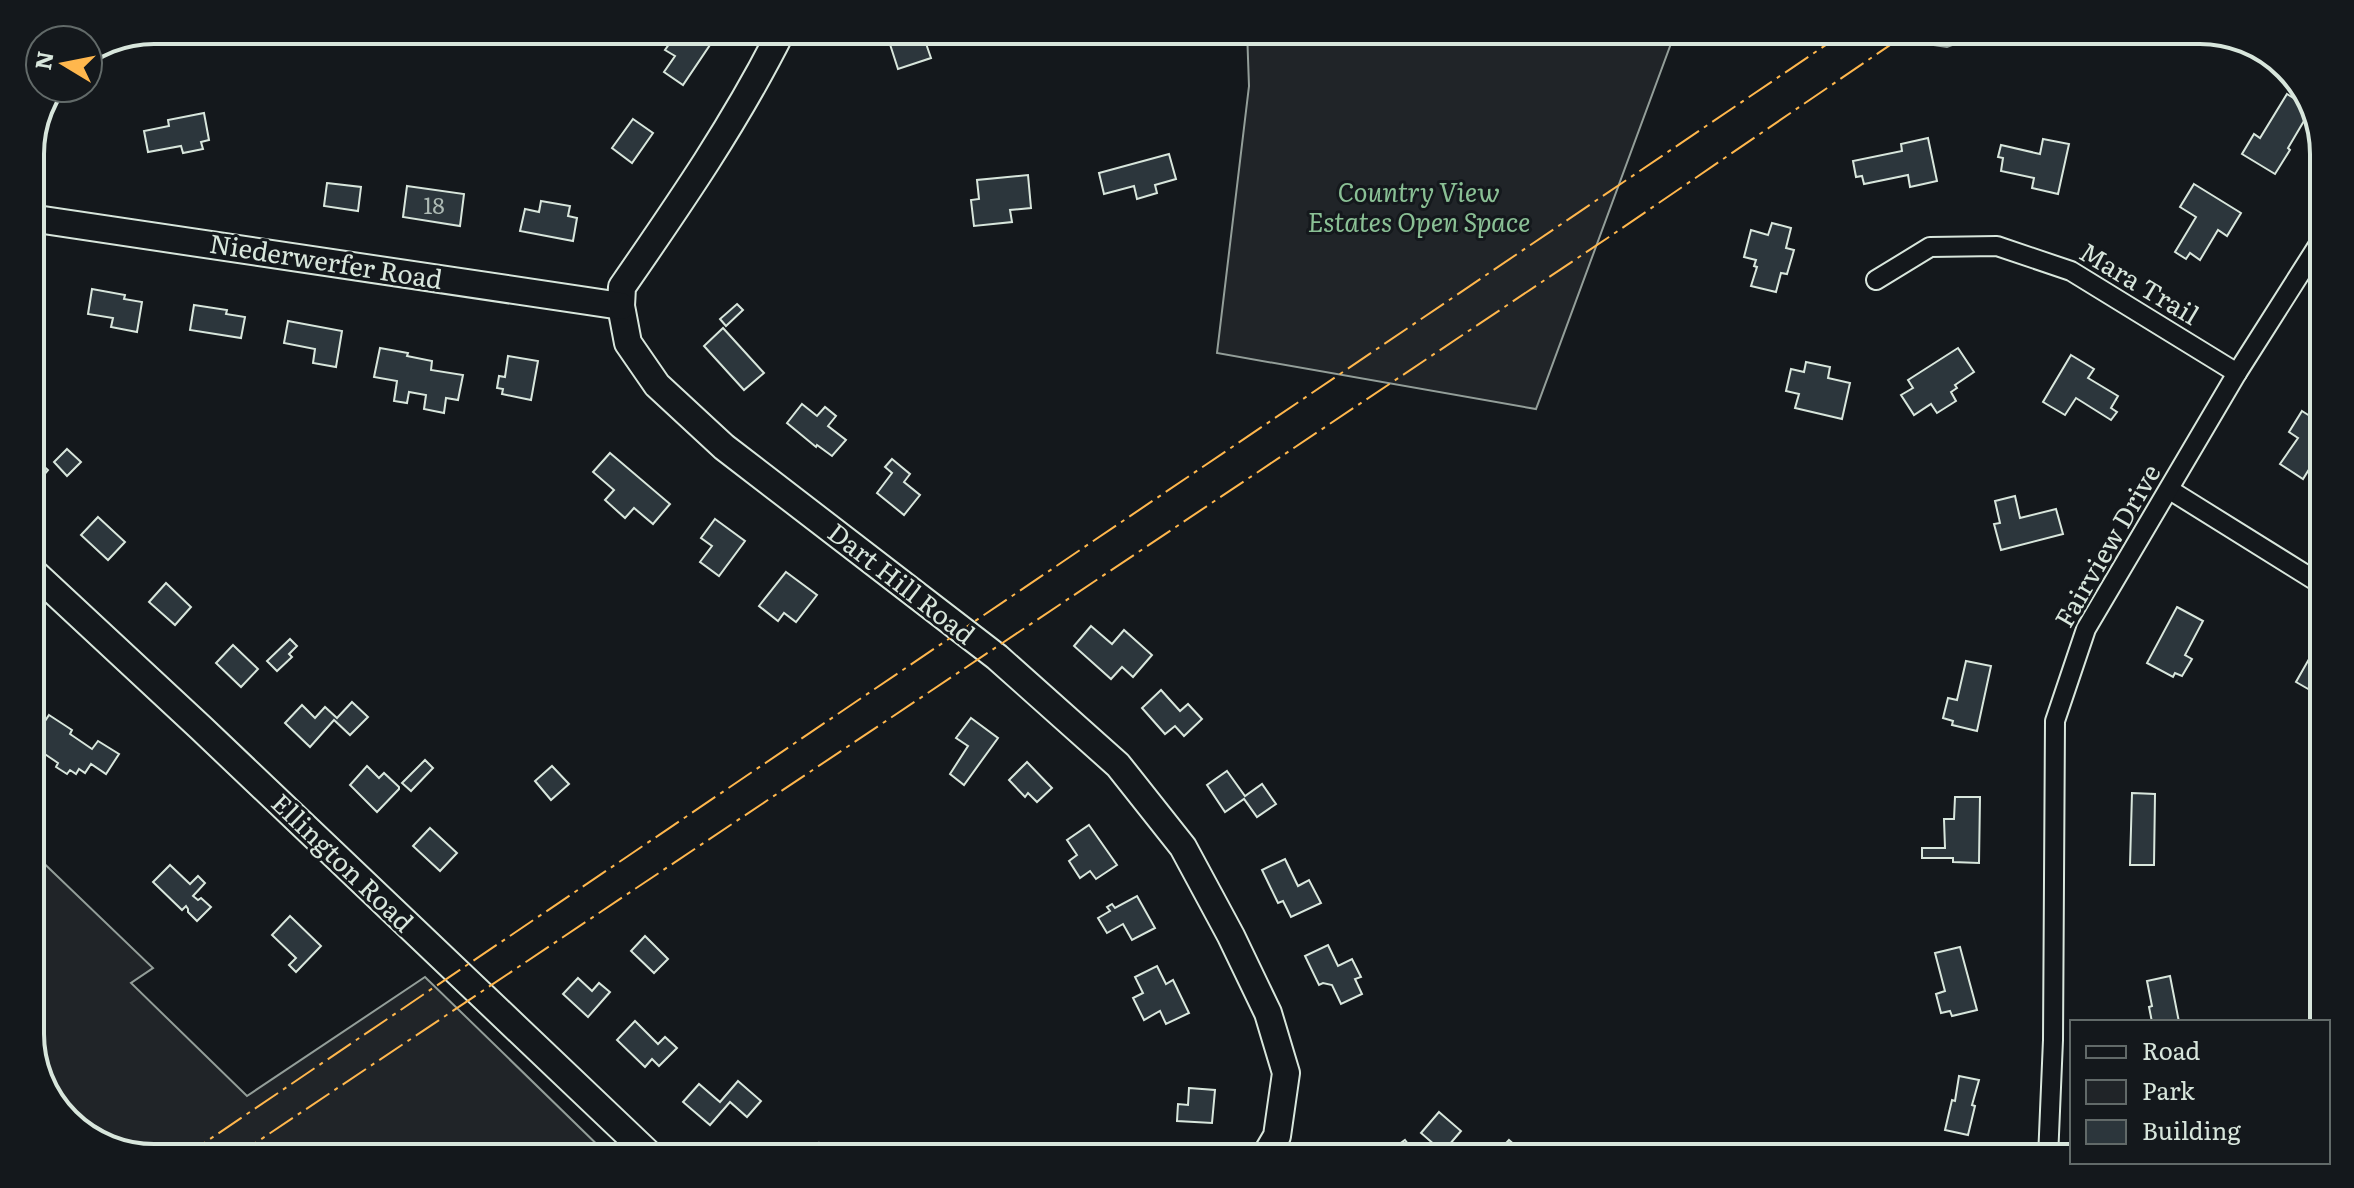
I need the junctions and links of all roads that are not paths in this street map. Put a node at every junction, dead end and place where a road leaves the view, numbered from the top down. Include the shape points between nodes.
1 (775, 44) edge
2 (44, 220) edge
3 (2310, 258) edge
4 (1876, 280) dead end
5 (621, 306) junction
6 (2237, 373) junction
7 (2170, 490) junction
8 (2310, 577) edge
9 (44, 582) edge
10 (638, 1144) edge
11 (1272, 1144) edge
12 (2049, 1144) edge

1 - 5 street via 708,162 622,287
2 - 5 street, Niederwerfer Road
3 - 6 street, Fairview Drive
4 - 6 street, Mara Trail via 1930,247 1997,246 2071,271
5 - 11 street, Dart Hill Road via 628,343 657,385 724,447 997,657 1118,765 1183,847 1268,1013 1286,1073
6 - 7 street, Fairview Drive
7 - 8 street
7 - 12 street, Fairview Drive via 2086,629 2055,721
9 - 10 street, Ellington Road

